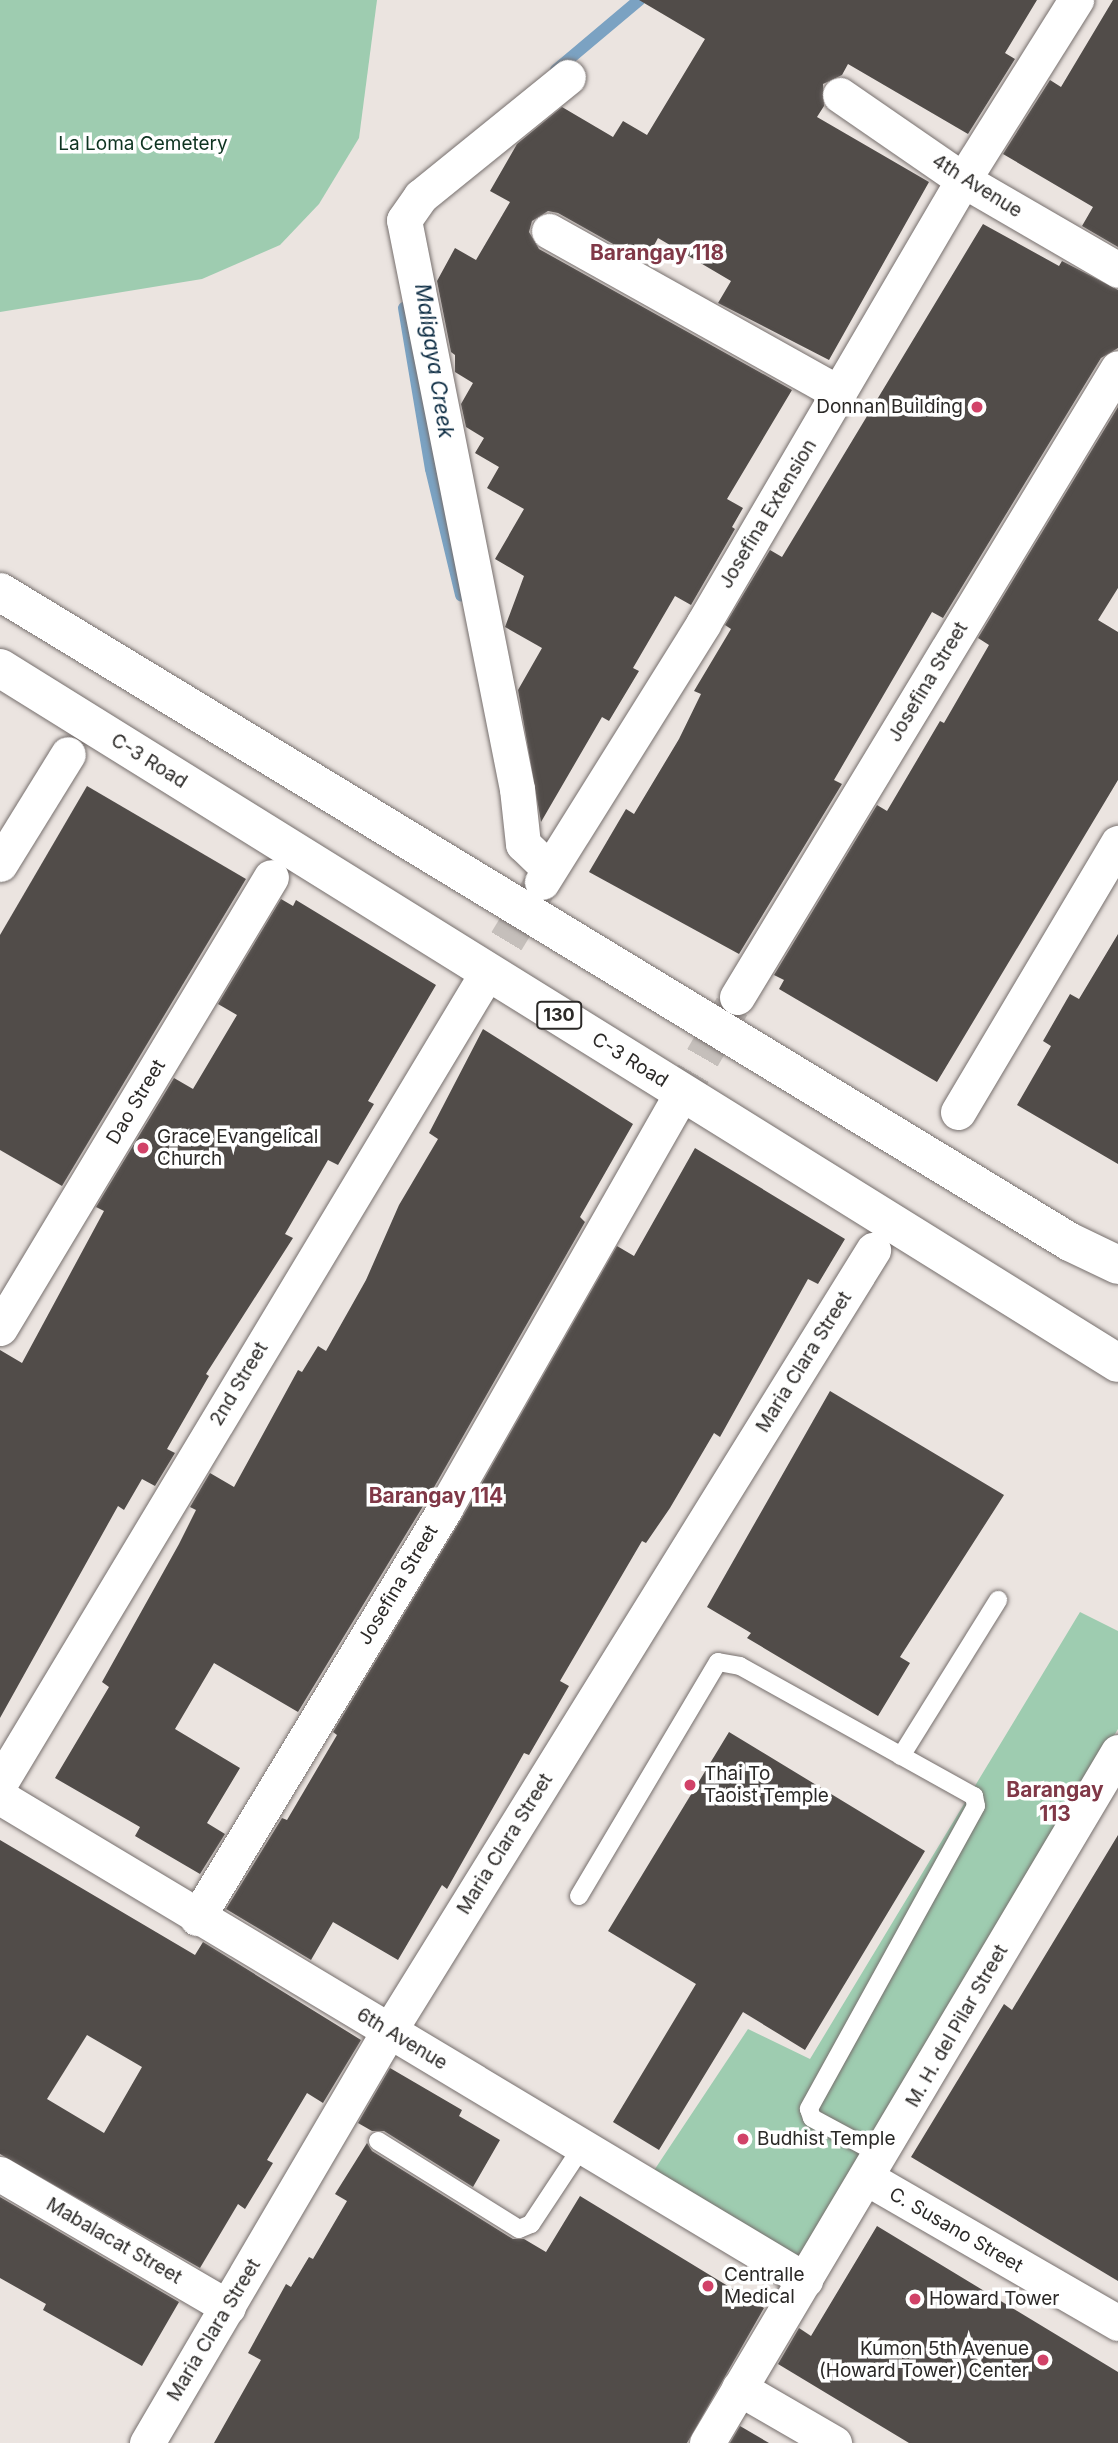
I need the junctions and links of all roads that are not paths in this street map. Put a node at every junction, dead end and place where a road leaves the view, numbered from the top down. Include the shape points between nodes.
1 (1076, 0) edge
2 (568, 77) dead end
3 (841, 95) dead end
4 (963, 180) junction
5 (549, 231) dead end
6 (1118, 270) edge
7 (1118, 368) edge
8 (839, 393) junction
9 (0, 592) edge
10 (0, 668) edge
11 (68, 754) dead end
12 (1118, 843) edge
13 (0, 864) edge
14 (271, 877) dead end
15 (478, 986) tunnel mouth
16 (737, 997) tunnel mouth
17 (676, 1103) tunnel mouth
18 (958, 1112) dead end
19 (873, 1250) dead end
20 (1118, 1265) edge
21 (0, 1328) edge
22 (1118, 1363) edge
23 (998, 1601) dead end
24 (1118, 1752) edge
25 (901, 1756) junction
26 (0, 1783) edge
27 (0, 1797) edge
28 (579, 1896) dead end
29 (197, 1918) junction
30 (389, 2031) junction
31 (378, 2141) dead end
32 (582, 2147) junction
33 (874, 2167) junction
34 (0, 2174) edge
35 (805, 2280) junction
36 (228, 2307) junction
37 (1118, 2323) edge
38 (738, 2388) junction
39 (147, 2443) edge
40 (707, 2443) edge
41 (834, 2443) edge

1 - 4 street, Josefina Extension
2 - 8 street, Josefina Extension via 421,195 404,220 517,789 523,844 546,875 703,624
3 - 4 street, 4th Avenue
4 - 6 street, 4th Avenue
4 - 8 street, Josefina Extension
5 - 8 street
7 - 16 street, Josefina Street
9 - 20 main road via 1070,1242
10 - 22 main road, C-3 Road / 130
11 - 13 street
12 - 18 street
14 - 21 street, Dao Street
15 - 26 street, 2nd Street
17 - 29 street, Josefina Street via 445,1508
19 - 30 street, Maria Clara Street
23 - 25 lane
24 - 33 street, M. H. del Pilar Street
25 - 28 lane via 740,1666 718,1662
25 - 33 lane via 974,1796 976,1806 809,2109 812,2118
27 - 29 street, 6th Avenue
29 - 30 street, 6th Avenue
30 - 32 street, 6th Avenue
30 - 36 street, Maria Clara Street
31 - 32 lane via 519,2229 531,2224
32 - 35 street, 6th Avenue
33 - 35 street, M. H. del Pilar Street
33 - 37 street, C. Susano Street
34 - 36 street, Mabalacat Street
35 - 38 street, M. H. del Pilar Street
36 - 39 street, Maria Clara Street
38 - 40 street, M. H. del Pilar Street
38 - 41 street

